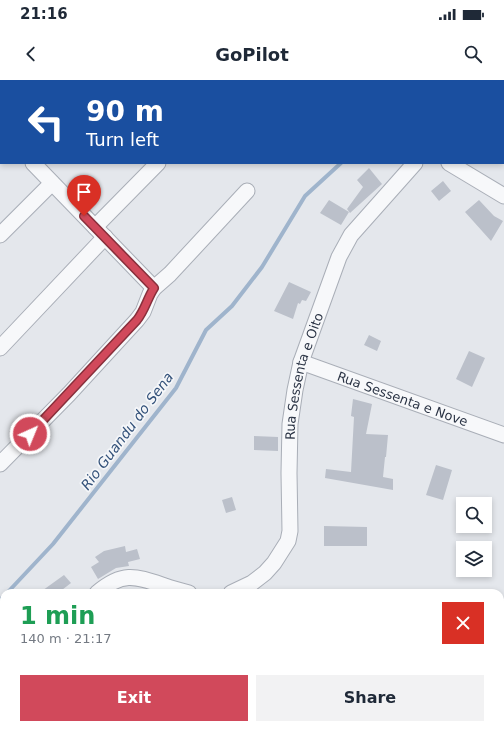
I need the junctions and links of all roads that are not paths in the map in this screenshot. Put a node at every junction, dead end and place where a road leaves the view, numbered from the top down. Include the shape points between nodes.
1 (157, 164) edge
2 (414, 164) edge
3 (451, 164) edge
4 (40, 165) edge
5 (52, 183) junction
6 (247, 191) dead end
7 (504, 196) edge
8 (100, 232) junction
9 (0, 235) edge
10 (154, 288) junction
11 (0, 348) edge
12 (301, 362) junction
13 (504, 435) edge
14 (0, 464) edge
15 (102, 589) edge
16 (174, 589) edge
17 (239, 589) edge

1 - 8 street
2 - 12 street, Rua Sessenta e Oito via 344,246
3 - 7 street
4 - 5 street
5 - 8 street
5 - 9 street
6 - 10 street
8 - 10 street
8 - 11 street
10 - 14 street via 137,320
12 - 13 street, Rua Sessenta e Nove
12 - 17 street, Rua Sessenta e Oito via 290,424 288,541 264,573
15 - 16 street via 112,582 129,577 144,578

